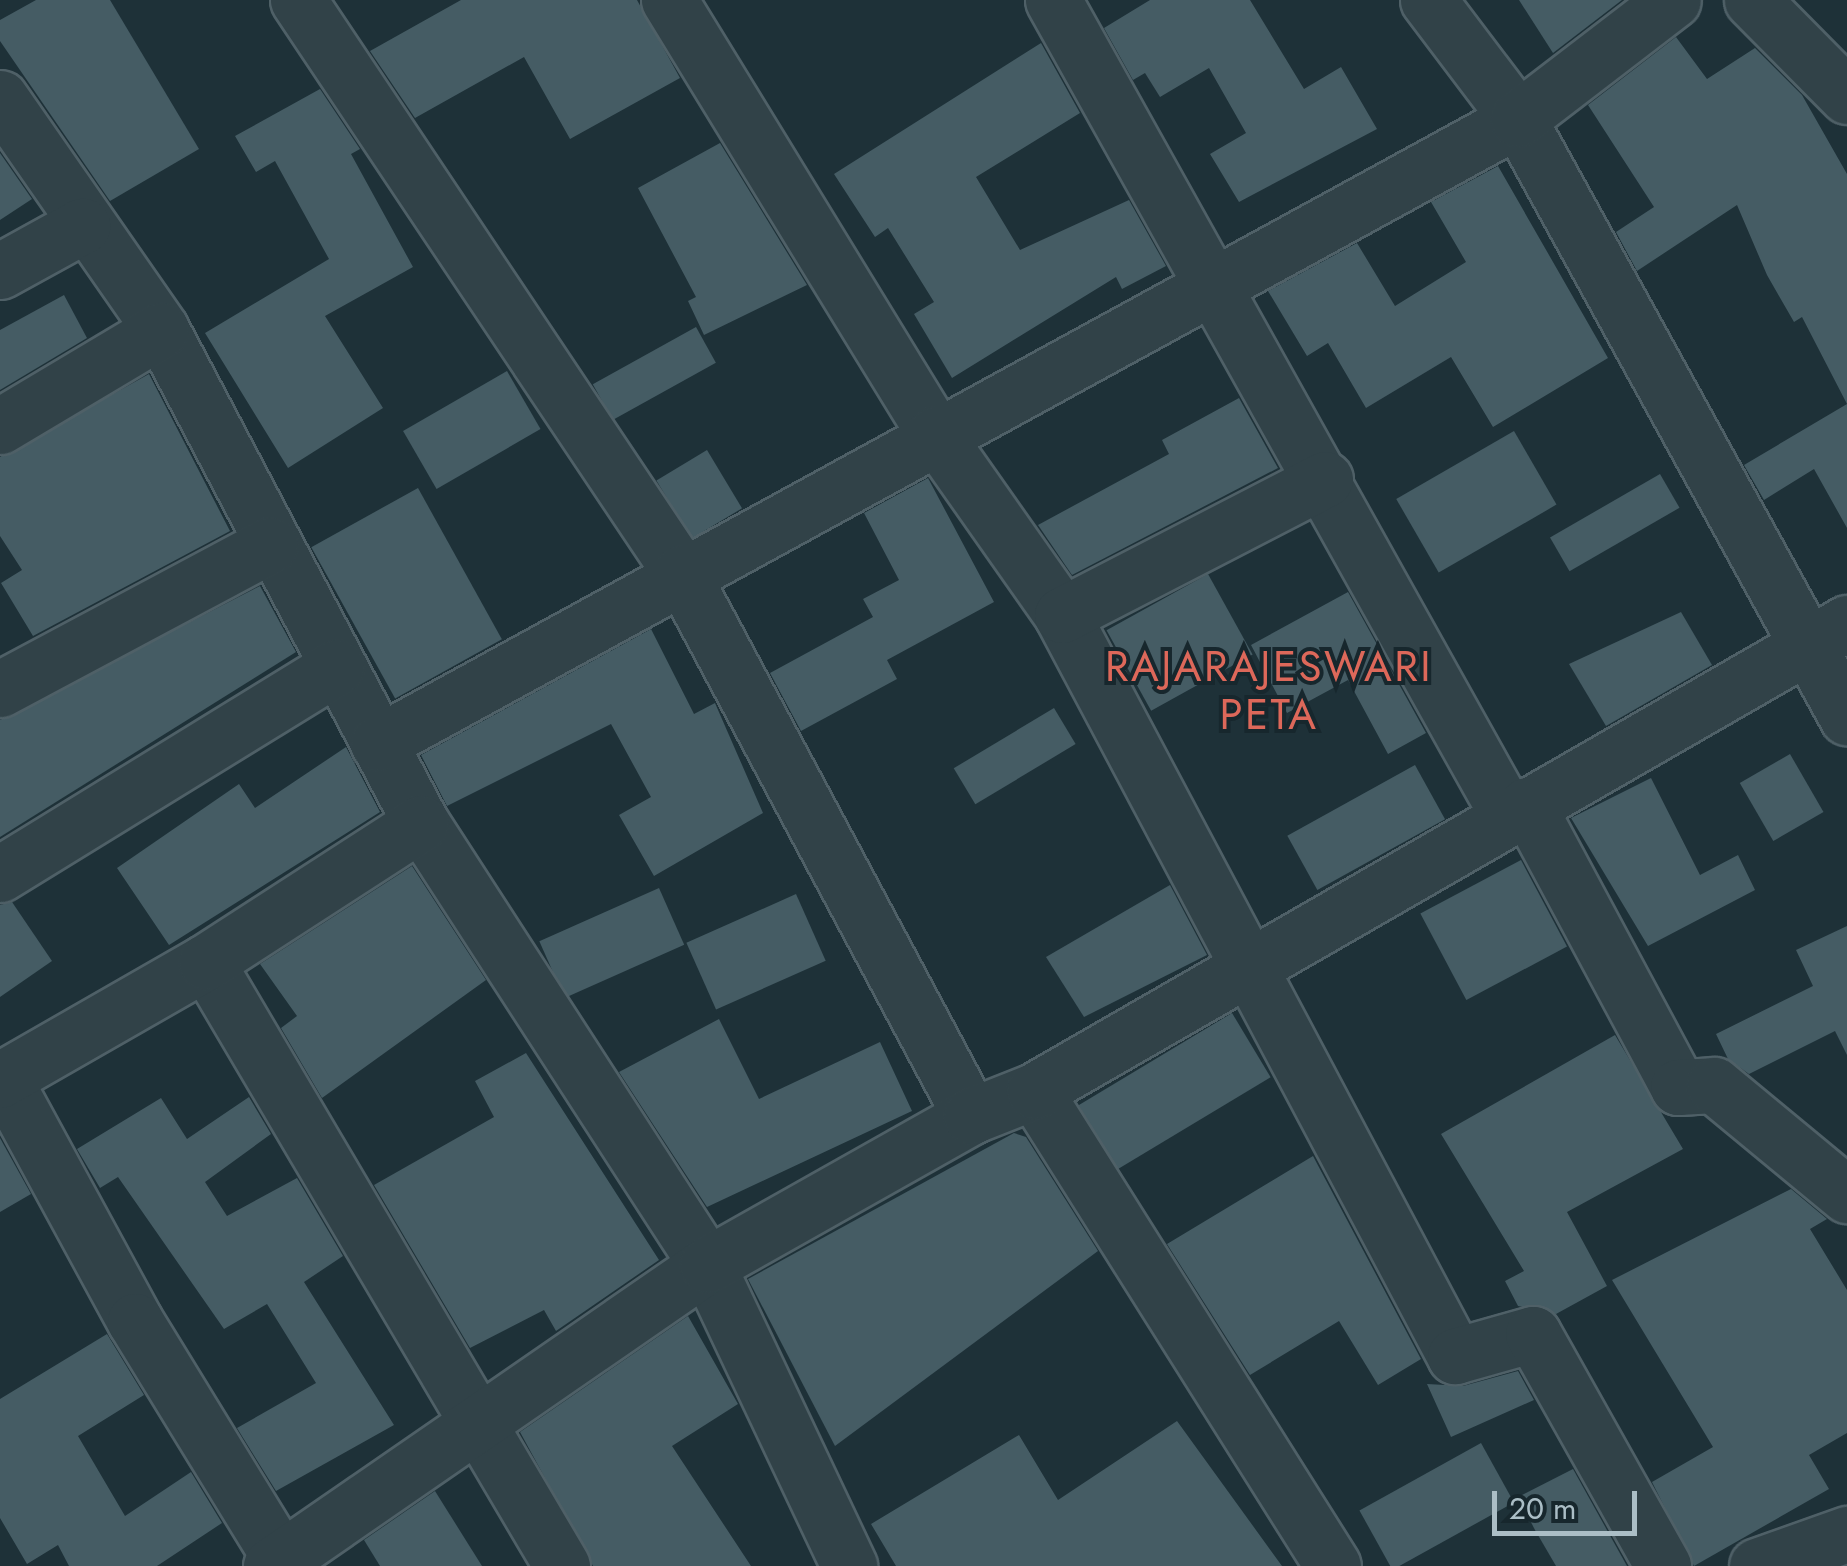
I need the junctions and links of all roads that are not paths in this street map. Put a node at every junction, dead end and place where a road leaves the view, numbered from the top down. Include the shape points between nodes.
1 (298, 0) edge
2 (668, 0) edge
3 (1054, 0) edge
4 (1428, 0) edge
5 (1673, 0) edge
6 (1752, 0) edge
7 (1847, 96) edge
8 (0, 98) edge
9 (1518, 120) junction
10 (82, 226) junction
11 (0, 271) edge
12 (1219, 285) junction
13 (161, 330) junction
14 (0, 426) edge
15 (936, 434) junction
16 (1325, 479) junction
17 (270, 545) junction
18 (681, 573) junction
19 (1062, 615) junction
20 (1829, 633) edge
21 (336, 666) junction
22 (0, 689) edge
23 (1847, 717) edge
24 (378, 743) junction
25 (1517, 810) junction
26 (420, 823) junction
27 (0, 874) edge
28 (206, 962) junction
29 (1245, 964) junction
30 (1, 1079) edge
31 (1034, 1091) junction
32 (971, 1116) junction
33 (1847, 1195) edge
34 (707, 1265) junction
35 (472, 1425) junction
36 (1847, 1534) edge
37 (276, 1562) edge
38 (562, 1566) edge
39 (849, 1566) edge
40 (1333, 1566) edge
41 (1663, 1566) edge
42 (1757, 1566) edge

1 - 18 street
2 - 15 street
3 - 12 street
4 - 9 street
5 - 9 street
6 - 7 street
8 - 10 street
9 - 12 street
9 - 20 street
10 - 11 street
10 - 13 street
12 - 15 street
12 - 16 street
13 - 14 street
13 - 17 street
15 - 18 street
15 - 19 street
16 - 19 street
16 - 25 street
17 - 21 street
17 - 22 street
18 - 24 street
18 - 32 street
19 - 29 street
20 - 23 street
20 - 25 street
21 - 24 street
21 - 27 street
24 - 26 street
25 - 29 street
25 - 33 street via 1678,1086 1714,1085
26 - 28 street
26 - 34 street
28 - 30 street
28 - 35 street
29 - 31 street
29 - 41 street via 1455,1356 1533,1334
30 - 37 street
31 - 32 street
31 - 40 street
32 - 34 street
34 - 35 street
34 - 39 street
35 - 37 street
35 - 38 street
36 - 42 street

